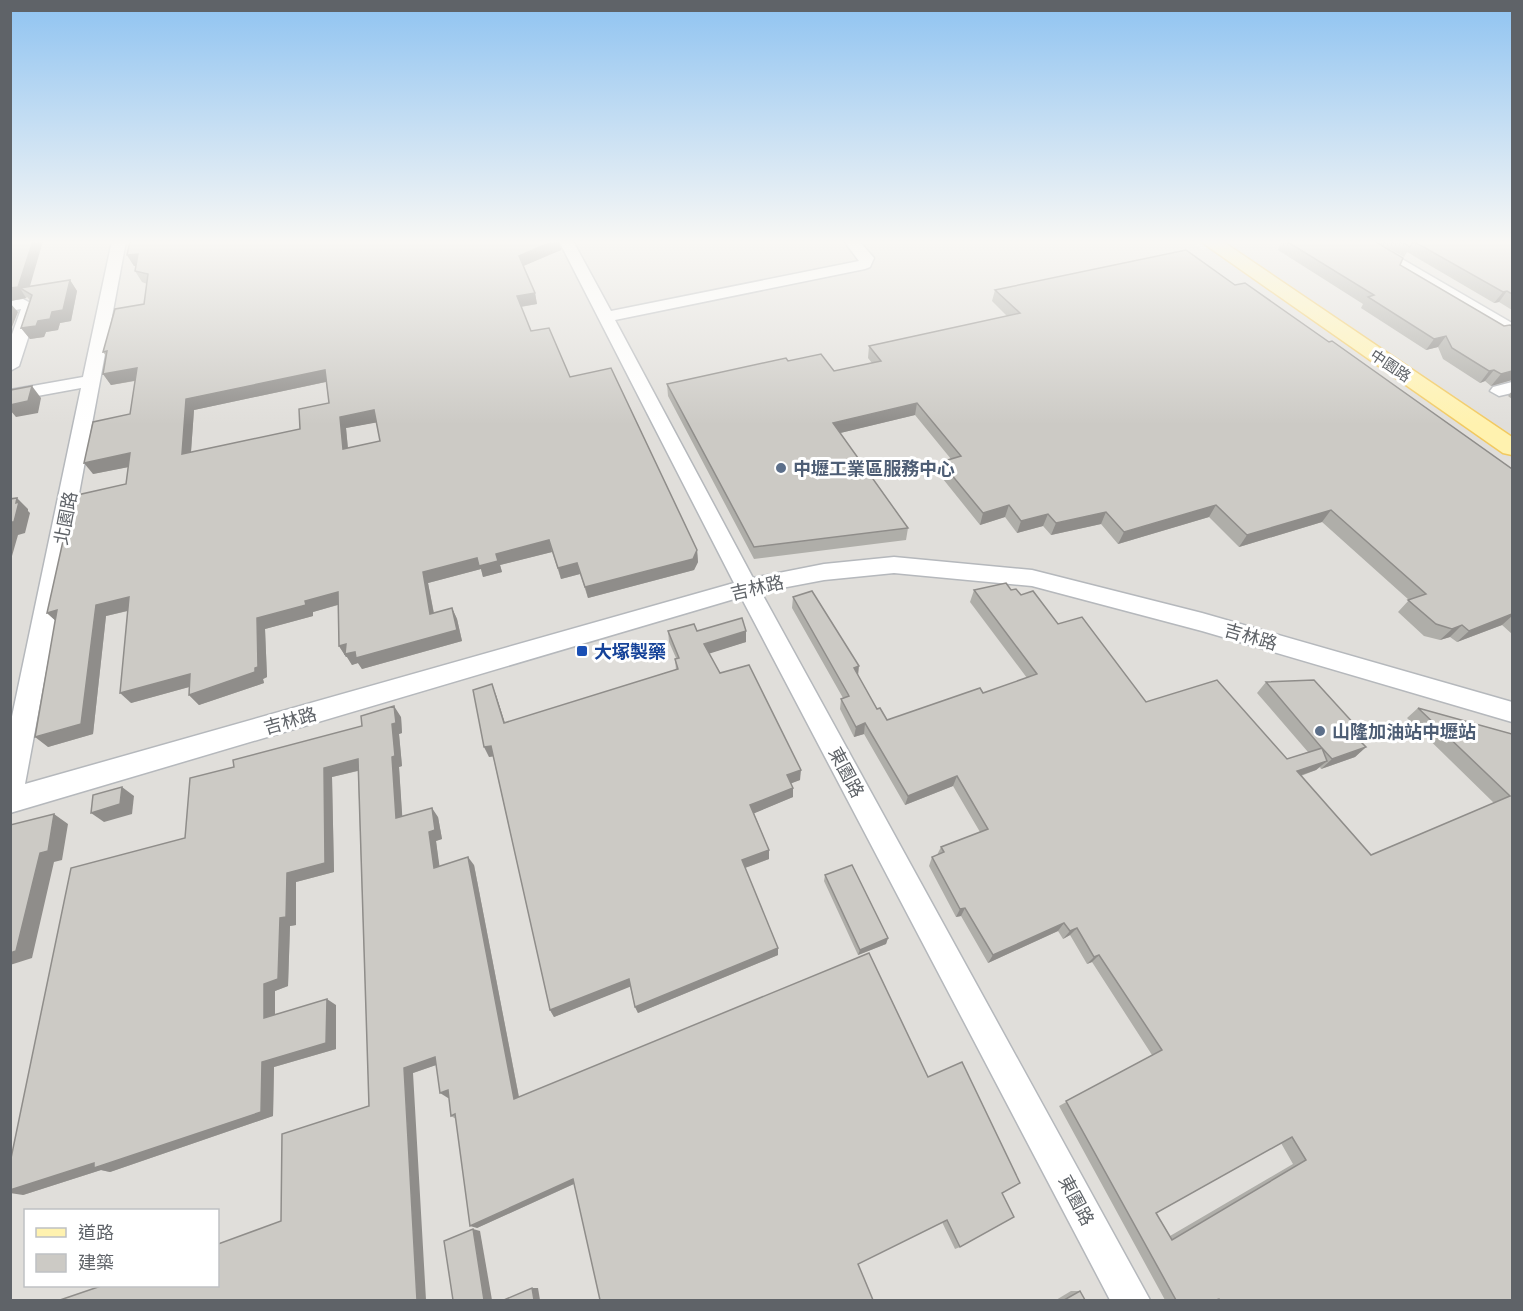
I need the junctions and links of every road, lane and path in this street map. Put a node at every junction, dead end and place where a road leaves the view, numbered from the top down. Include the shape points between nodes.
1 (107, 302) edge
2 (598, 302) edge
3 (678, 302) edge
4 (1302, 302) edge
5 (1309, 302) edge
6 (1464, 302) edge
7 (10, 306) edge
8 (606, 317) junction
9 (1512, 330) edge
10 (10, 366) edge
11 (91, 381) junction
12 (10, 396) edge
13 (1512, 433) edge
14 (1512, 448) edge
15 (747, 587) junction
16 (1512, 712) edge
17 (10, 794) edge
18 (10, 801) edge
19 (1131, 1300) edge

1 - 11 street, 北園路
2 - 8 street, 東園路
3 - 8 street
4 - 14 main road, 中園路
5 - 13 main road, 中園路
6 - 9 street
7 - 10 street via 30,307
8 - 15 street, 東園路
11 - 12 street
11 - 17 street, 北園路
15 - 16 street, 吉林路 via 824,572 894,566 1032,578 1202,622
15 - 18 street, 吉林路
15 - 19 street, 東園路

